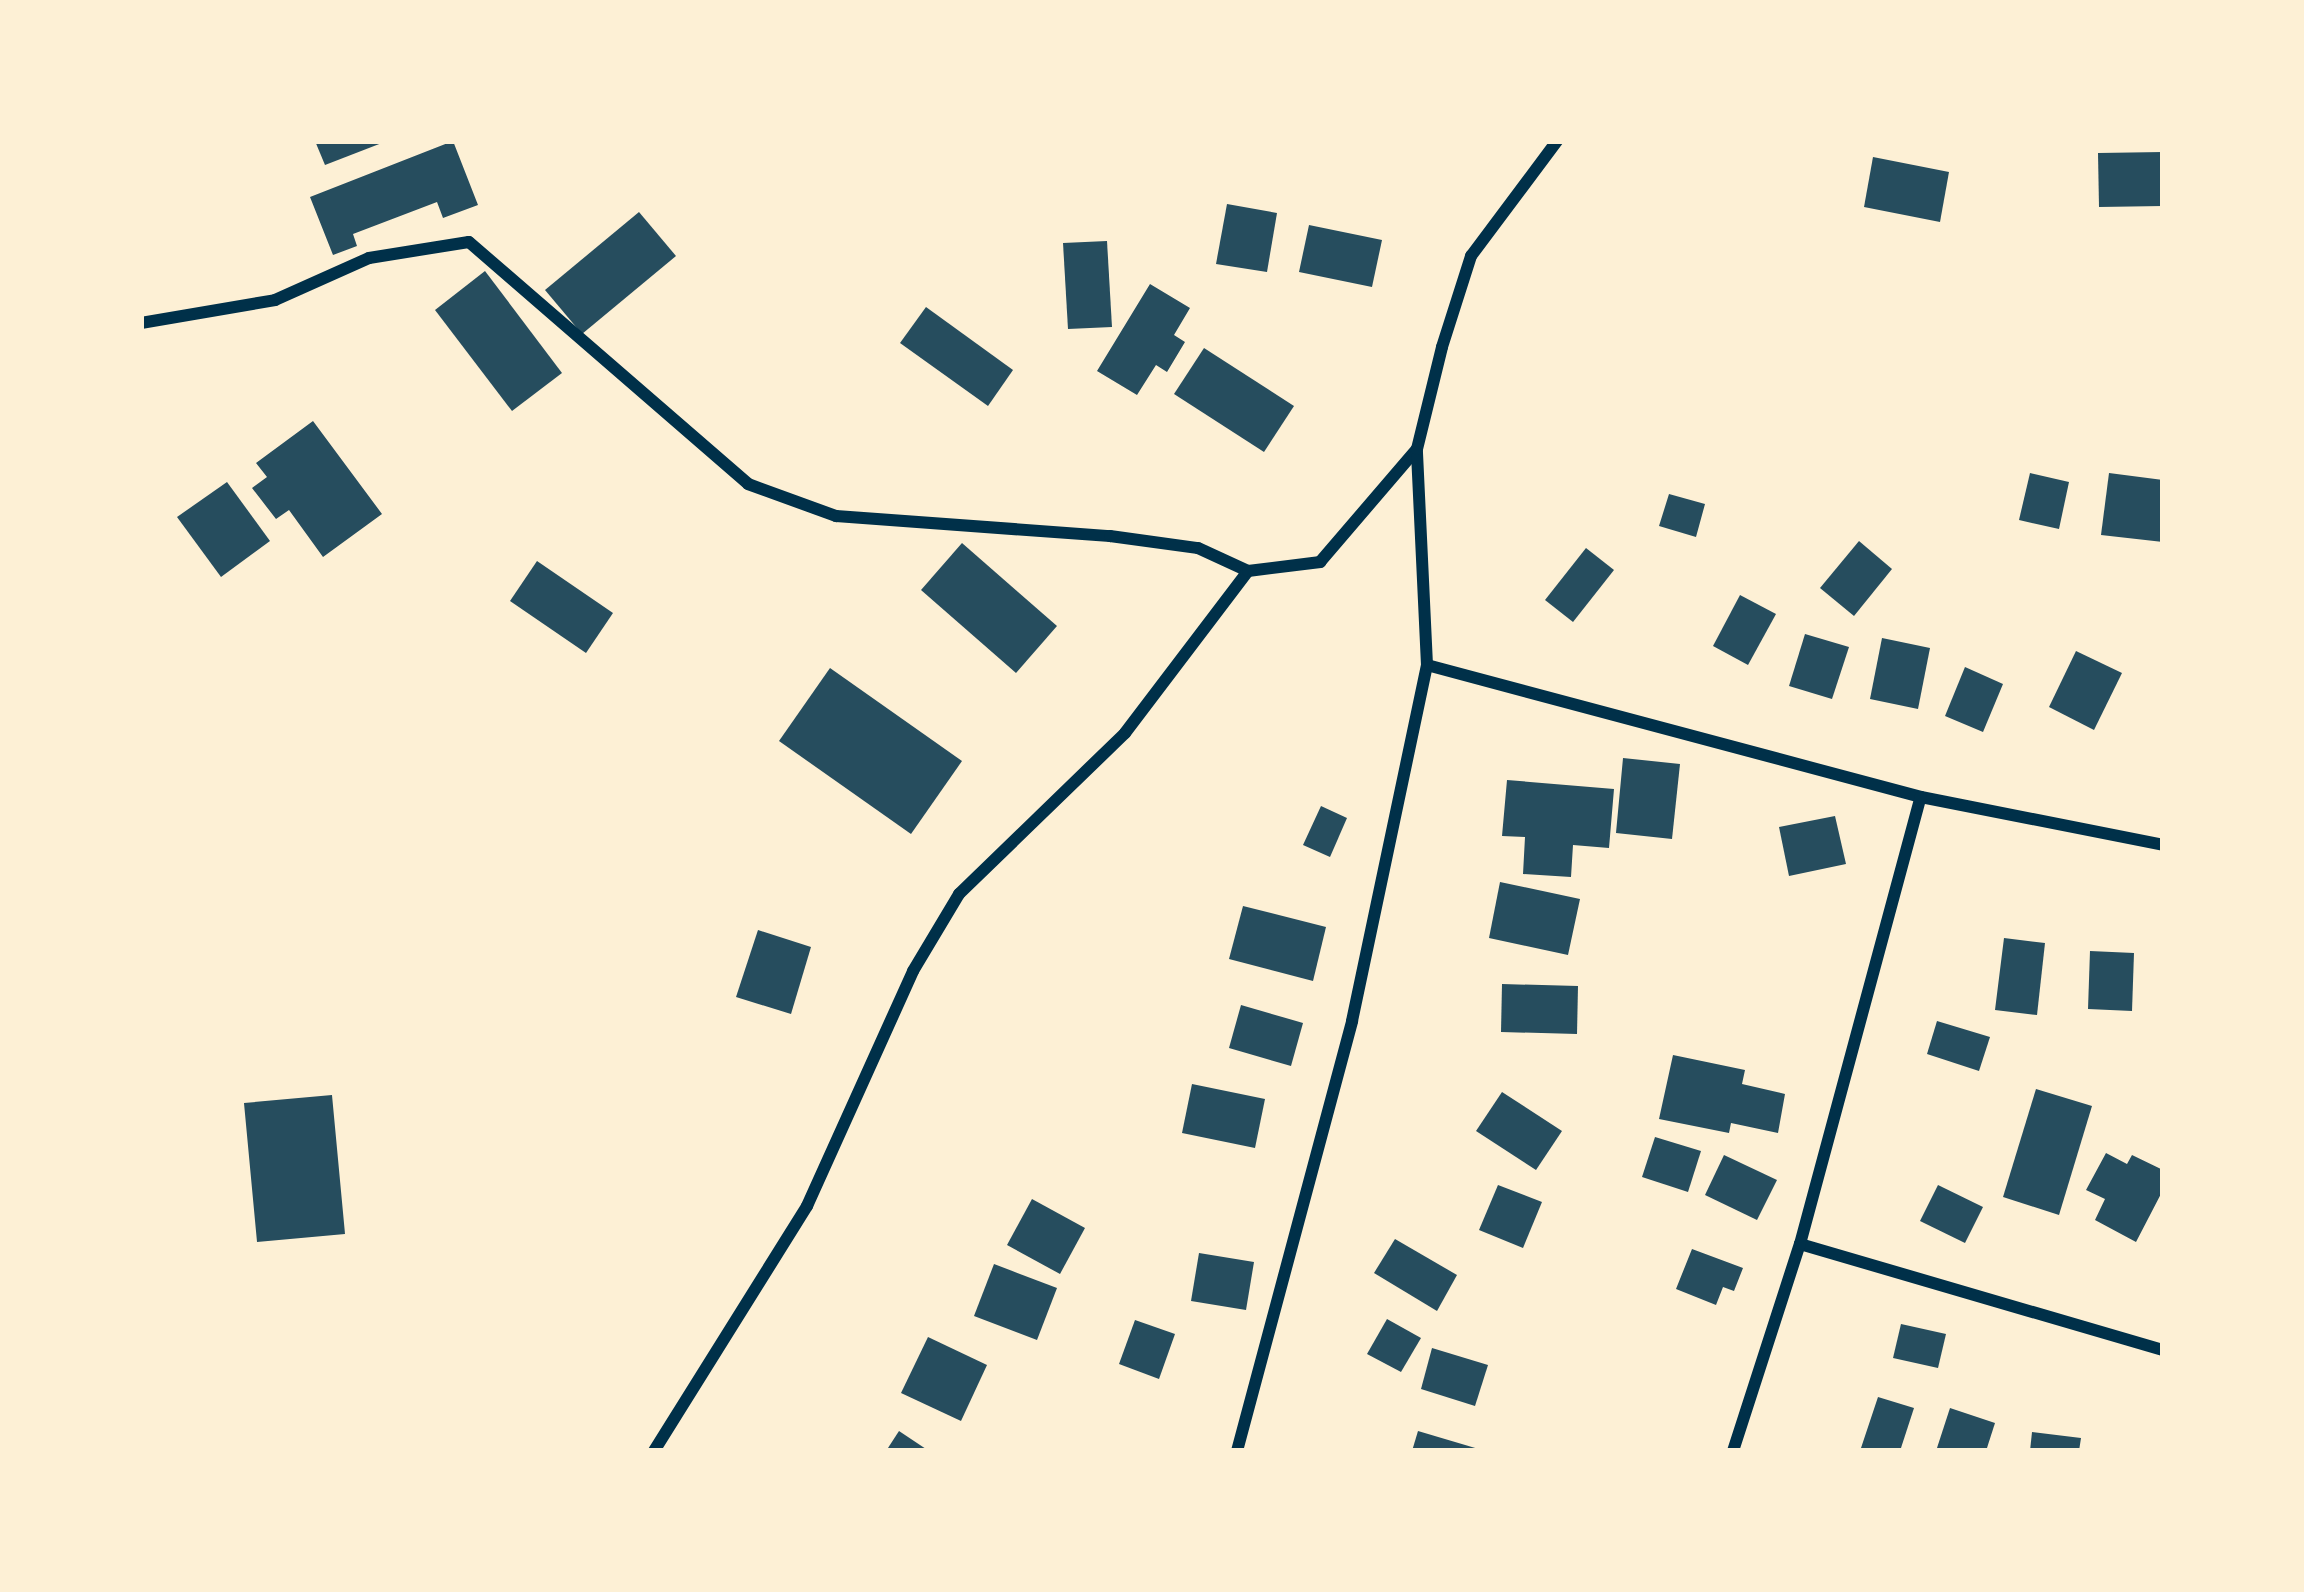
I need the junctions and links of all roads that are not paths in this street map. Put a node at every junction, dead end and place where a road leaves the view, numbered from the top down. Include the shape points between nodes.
1 (1558, 141) edge
2 (141, 322) edge
3 (1417, 449) junction
4 (1248, 571) junction
5 (1427, 665) junction
6 (1921, 797) junction
7 (2163, 845) edge
8 (1800, 1244) junction
9 (2163, 1350) edge
10 (654, 1451) edge
11 (1237, 1451) edge
12 (1733, 1451) edge

1 - 3 street via 1472,256
2 - 4 street via 275,300 369,258 469,242 748,484 836,516 1110,536 1198,548
3 - 4 street via 1320,562
3 - 5 street
4 - 10 street via 1126,733 959,895 913,971 807,1206
5 - 6 street
5 - 11 street via 1352,1021
6 - 7 street
6 - 8 street
8 - 9 street
8 - 12 street

